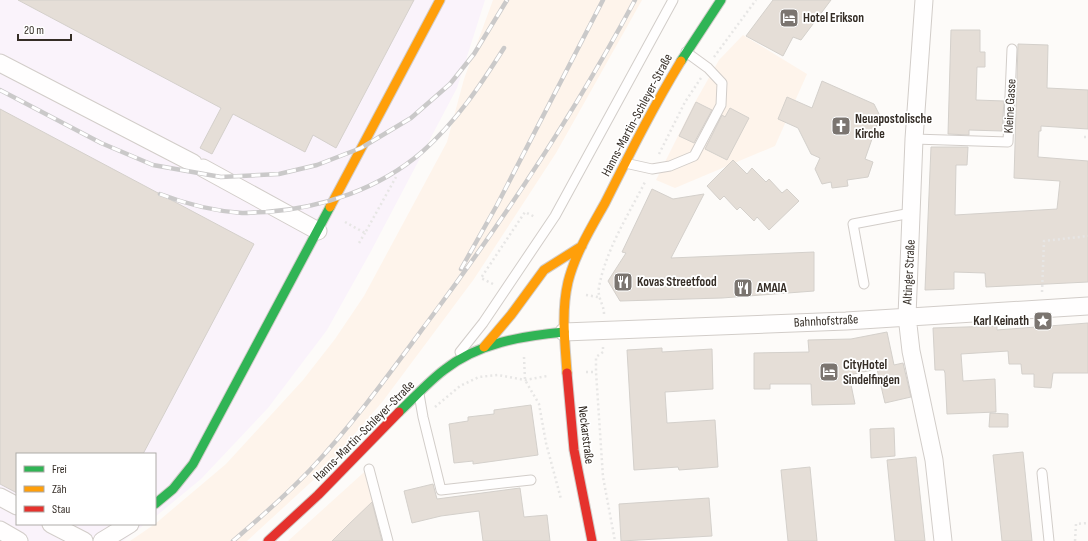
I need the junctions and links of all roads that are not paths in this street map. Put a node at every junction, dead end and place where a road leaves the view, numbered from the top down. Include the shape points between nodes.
1 (440, 0) edge
2 (673, 0) edge
3 (721, 0) edge
4 (924, 0) edge
5 (1012, 49) dead end
6 (686, 52) junction
7 (0, 63) edge
8 (914, 139) junction
9 (625, 163) junction
10 (911, 213) junction
11 (318, 230) junction
12 (582, 246) junction
13 (864, 284) dead end
14 (1088, 306) edge
15 (907, 316) junction
16 (564, 332) junction
17 (484, 347) junction
18 (451, 364) junction
19 (419, 393) junction
20 (369, 469) dead end
21 (1042, 473) dead end
22 (531, 480) dead end
23 (0, 497) edge
24 (156, 503) edge
25 (16, 505) edge
26 (53, 525) edge
27 (128, 525) edge
28 (0, 530) edge
29 (19, 541) edge
30 (84, 541) edge
31 (102, 541) edge
32 (268, 541) edge
33 (388, 541) edge
34 (592, 541) edge
35 (943, 541) edge
36 (1049, 541) edge

1 - 11 main road
2 - 18 lane via 555,216 483,323
3 - 6 main road, Hanns-Martin-Schleyer-Straße
4 - 8 street, Altinger Straße
5 - 8 lane, Kleine Gasse via 1008,142
6 - 9 main road, Hanns-Martin-Schleyer-Straße
6 - 9 lane via 708,68 722,83 721,105 694,156 670,166 652,169
7 - 11 street
8 - 10 street, Altinger Straße
9 - 12 main road, Hanns-Martin-Schleyer-Straße
10 - 13 lane via 853,224
10 - 15 street, Altinger Straße
11 - 24 main road via 193,464 173,489
12 - 16 main road, Hanns-Martin-Schleyer-Straße via 567,288
12 - 17 main road, Hanns-Martin-Schleyer-Straße via 544,270 511,316
14 - 15 street, Bahnhofstraße
15 - 16 street, Bahnhofstraße via 846,321
15 - 35 street, Altinger Straße via 911,350 934,460
16 - 17 main road, Hanns-Martin-Schleyer-Straße via 524,336
16 - 34 main road, Neckarstraße via 566,381 575,454
17 - 18 main road, Hanns-Martin-Schleyer-Straße
18 - 19 main road, Hanns-Martin-Schleyer-Straße
19 - 22 lane via 441,490
19 - 32 main road, Hanns-Martin-Schleyer-Straße
20 - 33 lane
21 - 36 lane
23 - 25 street
26 - 30 street
27 - 31 street
28 - 29 street

